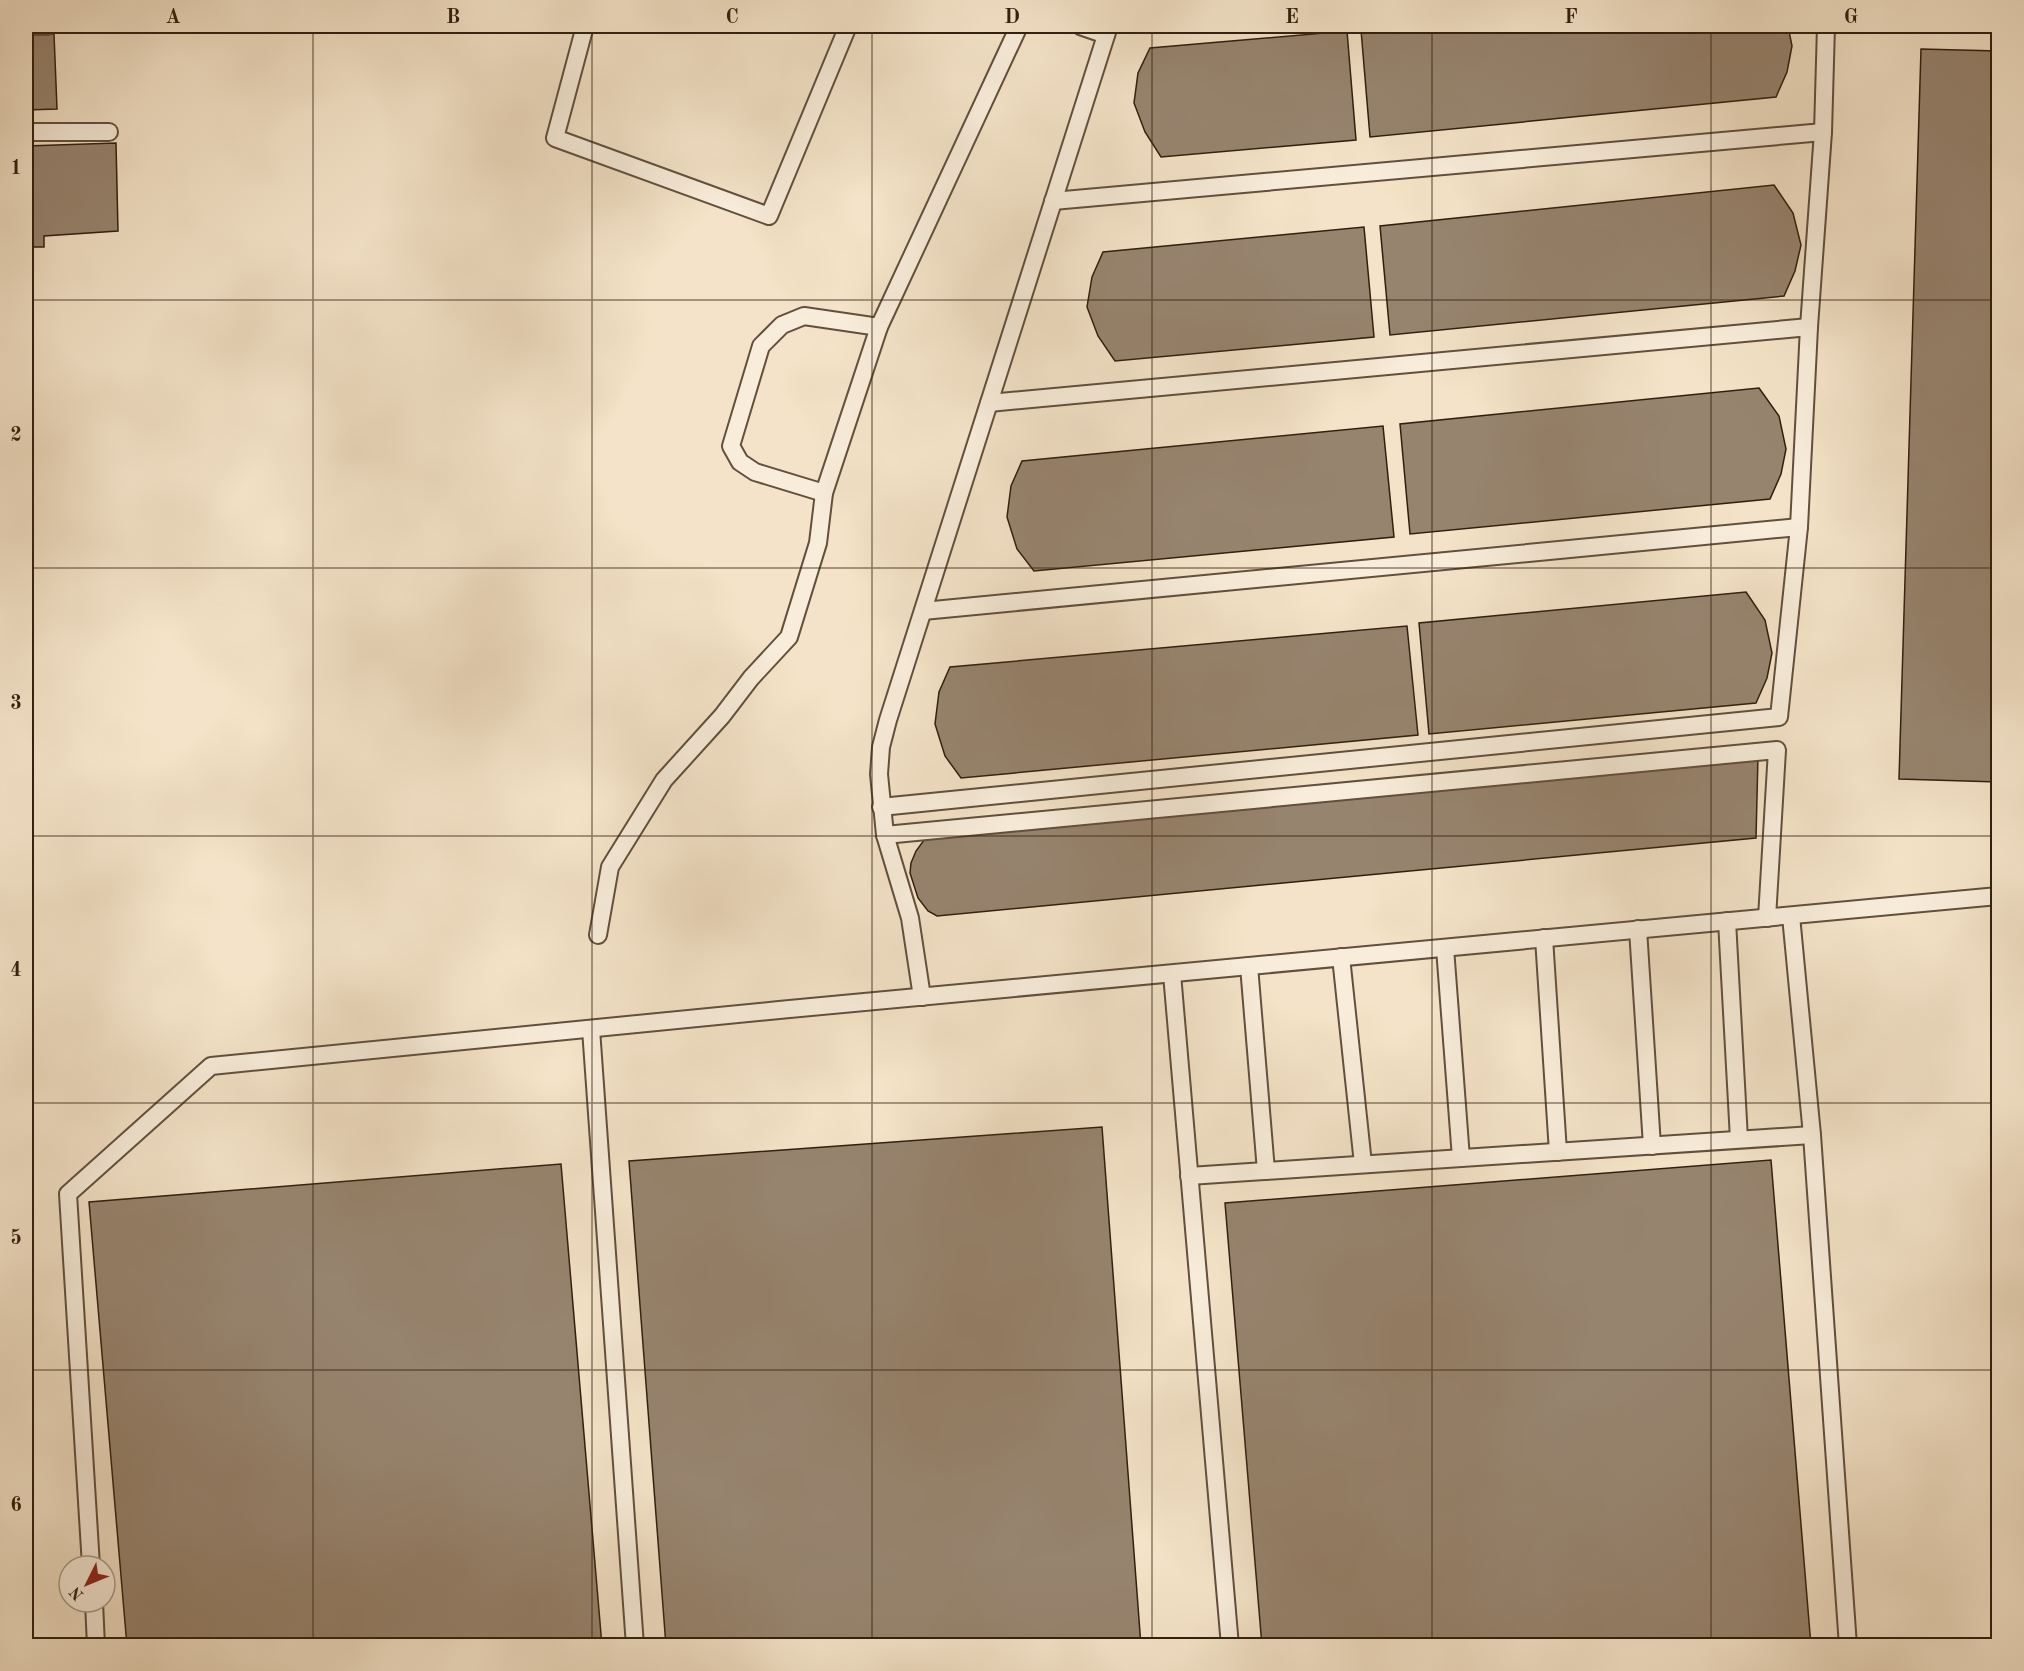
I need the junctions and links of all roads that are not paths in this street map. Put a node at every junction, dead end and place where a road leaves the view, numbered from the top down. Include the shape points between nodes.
1 (26, 26) edge
2 (48, 26) edge
3 (585, 26) edge
4 (848, 26) edge
5 (1019, 26) edge
6 (1080, 26) edge
7 (1826, 26) edge
8 (1108, 30) edge
9 (26, 132) edge
10 (109, 132) dead end
11 (1823, 132) junction
12 (1053, 201) junction
13 (879, 327) junction
14 (1809, 327) junction
15 (989, 403) junction
16 (824, 493) junction
17 (1799, 526) junction
18 (923, 611) junction
19 (881, 807) junction
20 (885, 835) junction
21 (1998, 896) edge
22 (1791, 916) junction
23 (1767, 918) junction
24 (1726, 921) junction
25 (1638, 929) junction
26 (598, 935) dead end
27 (1544, 938) junction
28 (1445, 948) junction
29 (1341, 957) junction
30 (1249, 966) junction
31 (1172, 974) junction
32 (922, 997) junction
33 (591, 1029) junction
34 (1812, 1135) junction
35 (1739, 1139) junction
36 (1652, 1146) junction
37 (1558, 1152) junction
38 (1461, 1158) junction
39 (1363, 1164) junction
40 (1266, 1171) junction
41 (1189, 1176) junction
42 (90, 1554) edge
43 (95, 1614) edge
44 (96, 1646) edge
45 (635, 1646) edge
46 (1230, 1646) edge
47 (1848, 1646) edge

1 - 2 lane
3 - 4 lane via 555,138 769,216
5 - 13 lane
6 - 8 lane
7 - 11 lane
8 - 12 lane
9 - 10 lane
11 - 12 lane
11 - 14 lane
12 - 15 lane
13 - 16 lane
13 - 16 lane via 804,316 782,325 761,346 731,446 740,462 755,472
14 - 15 lane
14 - 17 lane
15 - 18 lane
16 - 26 lane via 818,543 789,637 663,780 610,867
17 - 18 lane
17 - 19 lane via 1779,717
18 - 19 lane via 881,747
19 - 20 lane
20 - 23 lane via 1777,750
20 - 32 lane via 910,918
21 - 22 lane
22 - 23 lane
22 - 34 lane
23 - 24 lane
24 - 25 lane
24 - 35 lane
25 - 27 lane
25 - 36 lane
27 - 28 lane
27 - 37 lane
28 - 29 lane
28 - 38 lane
29 - 30 lane
29 - 39 lane
30 - 31 lane
30 - 40 lane
31 - 32 lane
31 - 41 lane
32 - 33 lane
33 - 42 lane via 211,1066 68,1194
33 - 45 lane
34 - 35 lane
34 - 47 lane
35 - 36 lane
36 - 37 lane
37 - 38 lane
38 - 39 lane
39 - 40 lane
40 - 41 lane
41 - 46 lane
43 - 44 lane

